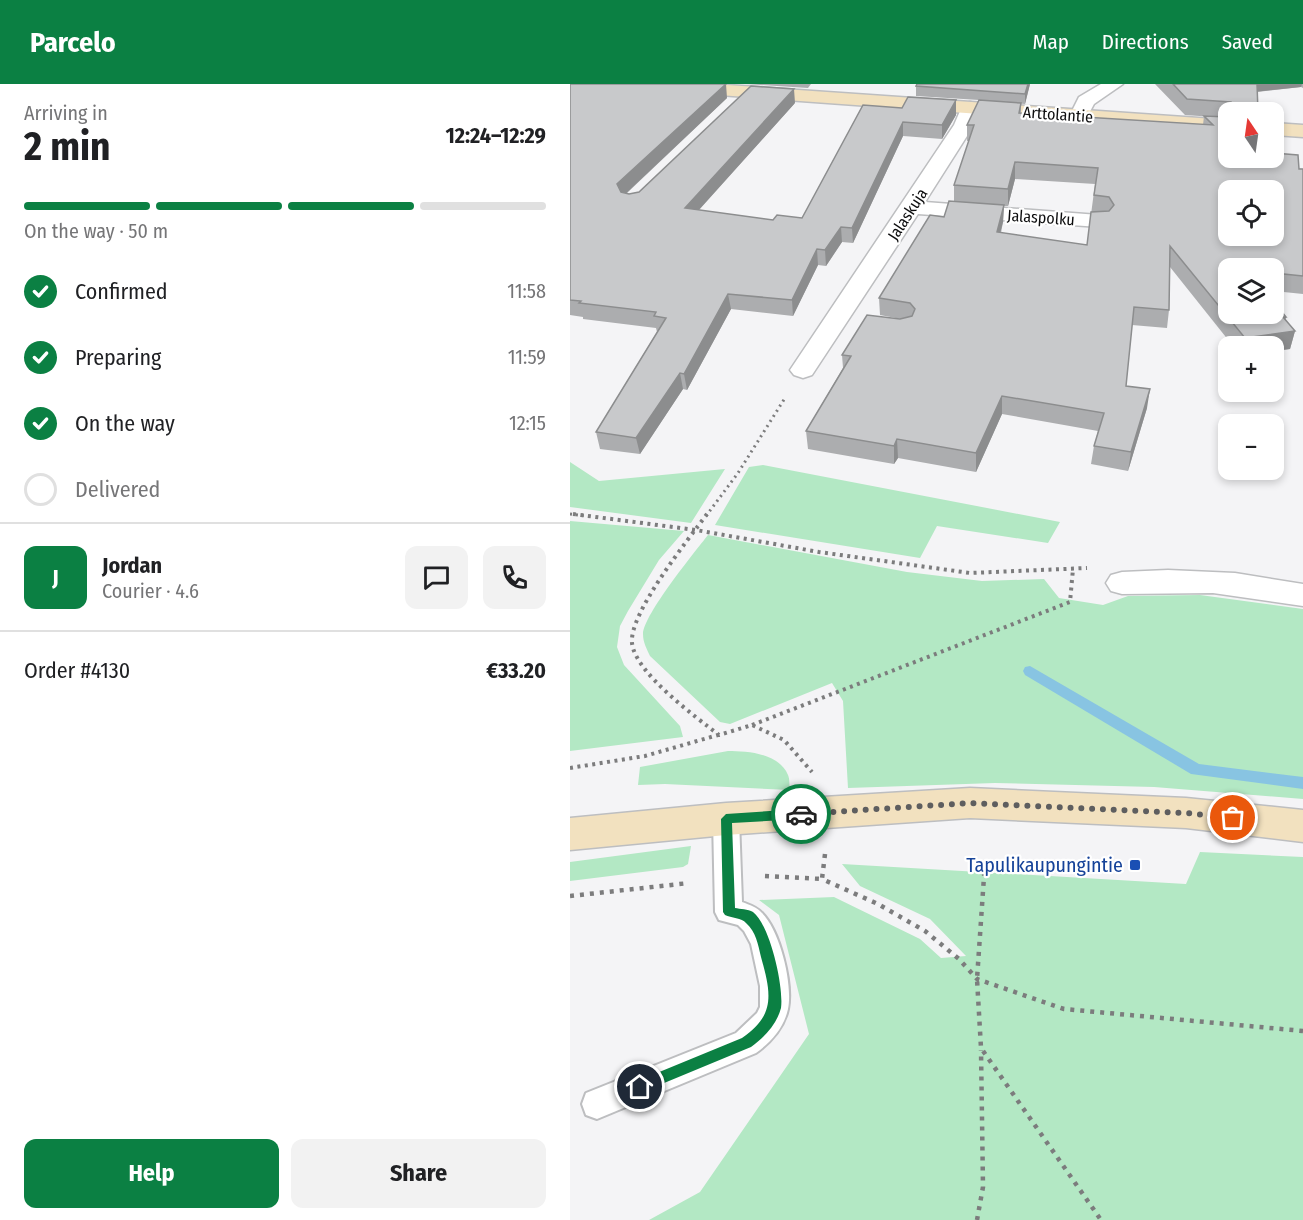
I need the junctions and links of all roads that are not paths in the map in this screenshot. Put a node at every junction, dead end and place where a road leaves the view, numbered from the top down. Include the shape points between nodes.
1 (636, 84) edge
2 (1114, 84) edge
3 (733, 93) edge
4 (970, 108) junction
5 (1079, 115) junction
6 (1218, 125) edge
7 (1284, 130) edge
8 (1303, 131) edge
9 (912, 207) junction
10 (1099, 221) edge
11 (803, 370) road end
12 (1122, 584) dead end
13 (1303, 595) edge
14 (726, 819) junction
15 (1303, 826) edge
16 (570, 834) edge
17 (597, 1104) dead end

1 - 3 street, Arttolantie
2 - 5 street via 1086,101
3 - 4 street, Arttolantie
4 - 5 street, Arttolantie
4 - 9 street, Jalaskuja via 964,125
5 - 6 street, Arttolantie
7 - 8 street
9 - 10 street, Jalaspolku
9 - 11 street, Jalaskuja via 849,320
12 - 13 street via 1212,582
14 - 15 street via 970,803 1186,813
14 - 16 street
14 - 17 lane via 729,912 748,916 760,932 776,990 774,1010 761,1033 746,1043

